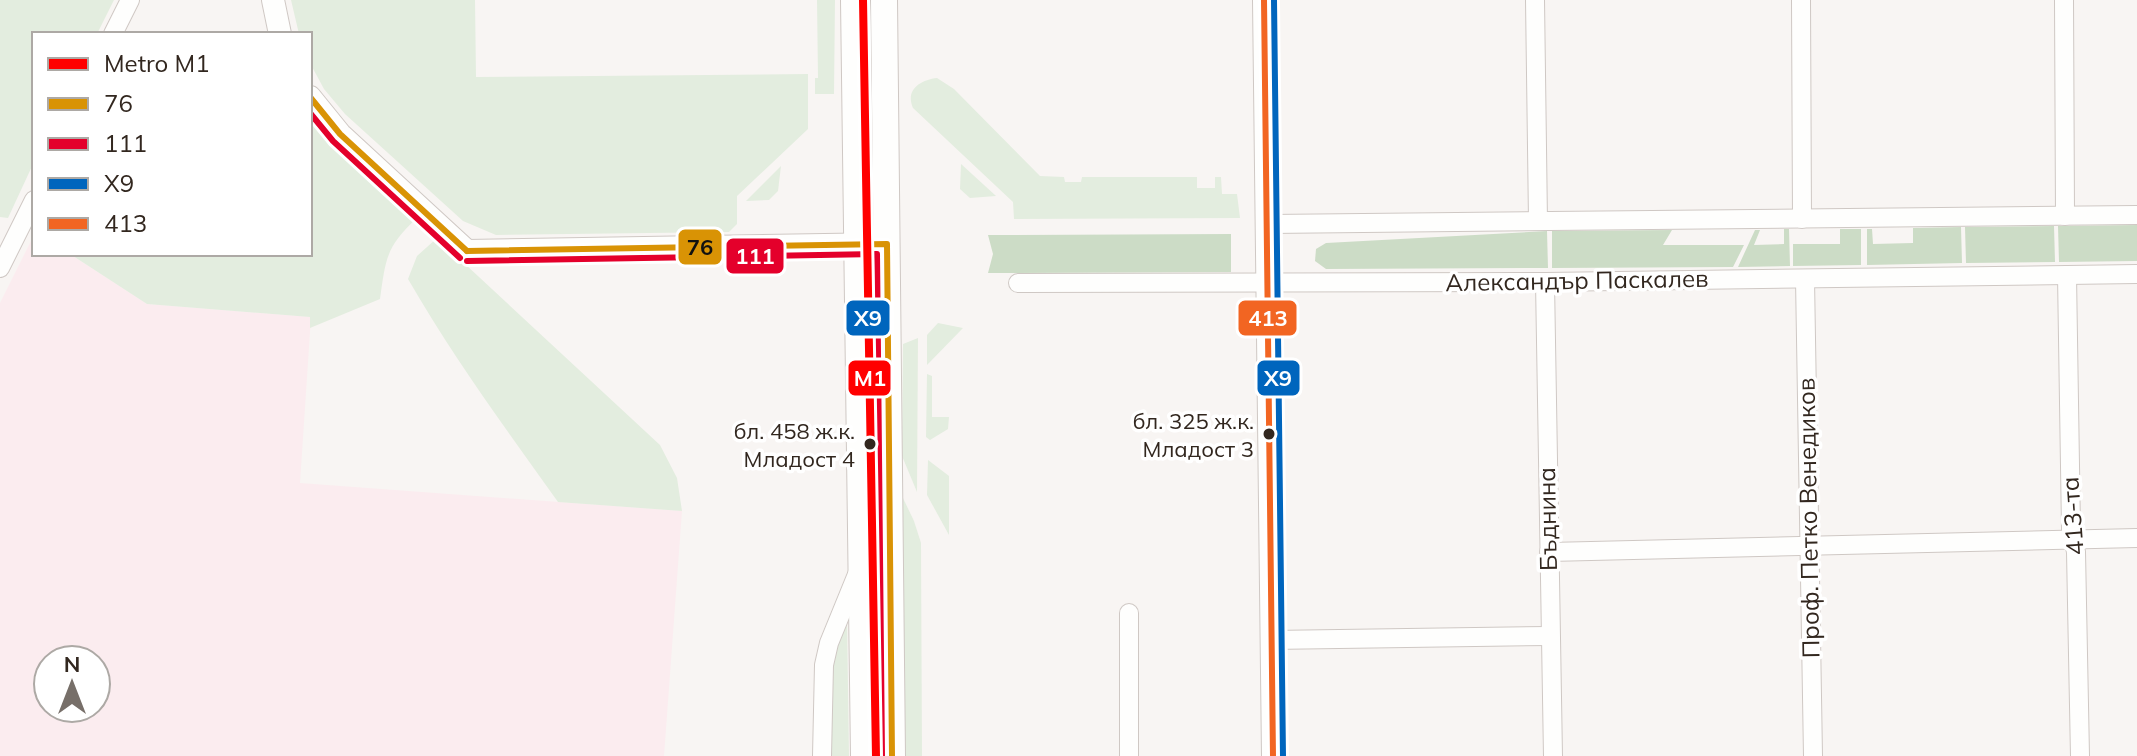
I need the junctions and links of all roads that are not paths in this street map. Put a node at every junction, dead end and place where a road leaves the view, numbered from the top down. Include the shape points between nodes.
1 (130, 0) edge
2 (273, 0) edge
3 (854, 0) edge
4 (884, 0) edge
5 (1264, 0) edge
6 (1535, 0) edge
7 (1801, 0) edge
8 (2064, 0) edge
9 (114, 32) edge
10 (280, 32) edge
11 (312, 99) edge
12 (32, 204) edge
13 (2137, 215) edge
14 (2065, 216) junction
15 (1802, 219) junction
16 (1538, 221) junction
17 (1267, 224) junction
18 (887, 244) junction
19 (856, 245) junction
20 (0, 268) edge
21 (2137, 274) edge
22 (2067, 275) junction
23 (1805, 279) junction
24 (1545, 282) junction
25 (1018, 283) dead end
26 (1268, 283) junction
27 (2137, 538) edge
28 (2074, 539) junction
29 (1810, 545) junction
30 (1549, 552) junction
31 (861, 562) junction
32 (1129, 613) dead end
33 (1550, 636) junction
34 (1271, 640) junction
35 (822, 756) edge
36 (864, 756) edge
37 (892, 756) edge
38 (1129, 756) edge
39 (1273, 756) edge
40 (1553, 756) edge
41 (1813, 756) edge
42 (2080, 756) edge

1 - 9 street
2 - 10 street
3 - 19 main road
4 - 18 main road
5 - 17 street
6 - 16 street
7 - 15 street
8 - 14 street
11 - 19 street via 340,134 467,251
12 - 20 street
13 - 14 street
14 - 15 street
15 - 16 street
16 - 17 street
17 - 26 street
18 - 19 street
18 - 37 main road
19 - 31 main road
21 - 22 street, Александър Паскалев
22 - 23 street, Александър Паскалев
22 - 28 street, 413-та
23 - 24 street, Александър Паскалев
23 - 29 street, Проф. Петко Венедиков
24 - 26 street, Александър Паскалев
24 - 30 street, Бъднина
25 - 26 street, Александър Паскалев
26 - 34 street
27 - 28 street
28 - 29 street
28 - 42 street, 413-та
29 - 30 street
29 - 41 street, Проф. Петко Венедиков
30 - 33 street, Бъднина
31 - 35 street via 826,654
31 - 36 main road
32 - 38 street
33 - 34 street
33 - 40 street, Бъднина
34 - 39 street

